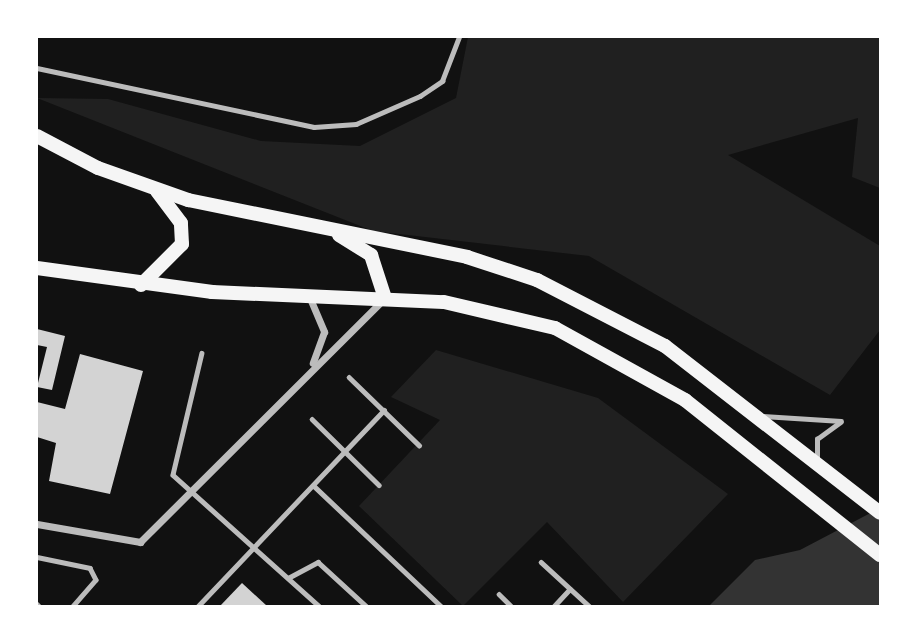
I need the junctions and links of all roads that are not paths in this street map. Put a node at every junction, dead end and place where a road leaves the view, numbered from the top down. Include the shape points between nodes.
1 (459, 37) edge
2 (37, 68) edge
3 (37, 136) edge
4 (156, 190) junction
5 (332, 230) junction
6 (37, 268) edge
7 (141, 285) junction
8 (308, 294) junction
9 (385, 298) junction
10 (202, 354) dead end
11 (313, 363) junction
12 (349, 376) dead end
13 (384, 410) junction
14 (757, 414) junction
15 (312, 419) dead end
16 (419, 445) dead end
17 (345, 452) junction
18 (817, 461) junction
19 (379, 485) dead end
20 (314, 486) junction
21 (191, 491) junction
22 (880, 513) edge
23 (37, 524) edge
24 (255, 547) junction
25 (880, 555) edge
26 (37, 557) edge
27 (541, 562) dead end
28 (288, 578) junction
29 (570, 589) junction
30 (499, 594) dead end
31 (73, 606) edge
32 (198, 606) edge
33 (319, 606) edge
34 (366, 606) edge
35 (441, 606) edge
36 (512, 606) edge
37 (554, 606) edge
38 (589, 606) edge

1 - 2 lane via 442,81 420,96 356,124 314,127
3 - 4 main road
4 - 5 main road
4 - 7 main road via 181,223 182,244
5 - 9 main road via 371,255
5 - 14 main road via 467,257 537,280 665,346
6 - 7 main road
7 - 8 main road
8 - 9 main road
8 - 11 street via 324,332
9 - 11 street via 334,352
9 - 25 main road via 504,315 603,351 685,400
10 - 21 lane via 173,475
11 - 21 street
12 - 13 lane
13 - 16 lane
13 - 17 lane
14 - 18 main road
14 - 18 lane via 841,421 817,439
15 - 17 lane
17 - 19 lane
17 - 20 lane
18 - 22 main road
20 - 24 lane
20 - 35 lane
21 - 23 street via 131,545
21 - 24 lane
24 - 28 lane
24 - 32 lane
26 - 31 lane via 90,568 96,579
27 - 29 lane
28 - 33 lane
28 - 34 lane via 318,562
29 - 37 lane
29 - 38 lane
30 - 36 lane

